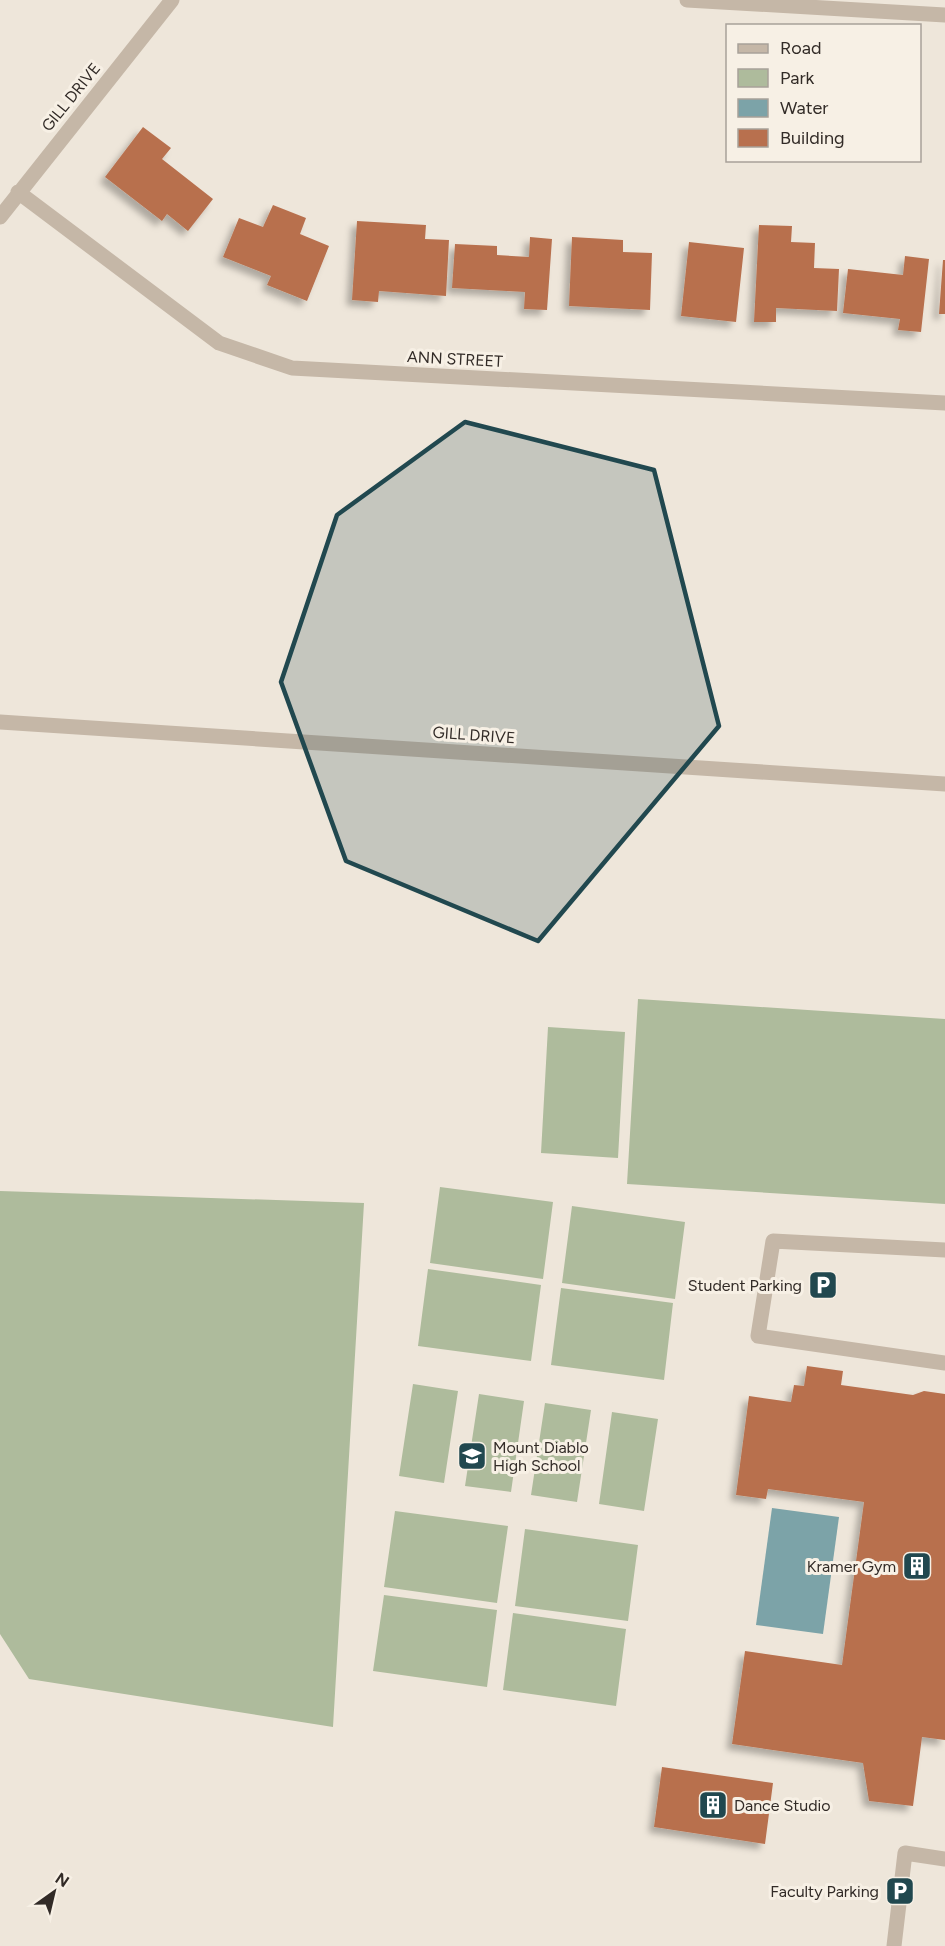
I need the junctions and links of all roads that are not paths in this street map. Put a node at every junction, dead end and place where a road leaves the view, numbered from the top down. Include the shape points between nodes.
1 (172, 0) edge
2 (687, 0) edge
3 (945, 15) edge
4 (18, 192) junction
5 (0, 217) edge
6 (945, 403) edge
7 (0, 722) edge
8 (945, 784) edge
9 (945, 1250) edge
10 (945, 1363) edge
11 (945, 1859) edge
12 (894, 1946) edge

1 - 4 street, GILL DRIVE
2 - 3 street
4 - 5 street, GILL DRIVE
4 - 6 street, ANN STREET via 219,343 292,368
7 - 8 street, GILL DRIVE
9 - 10 street via 773,1241 758,1336
11 - 12 street via 905,1853

